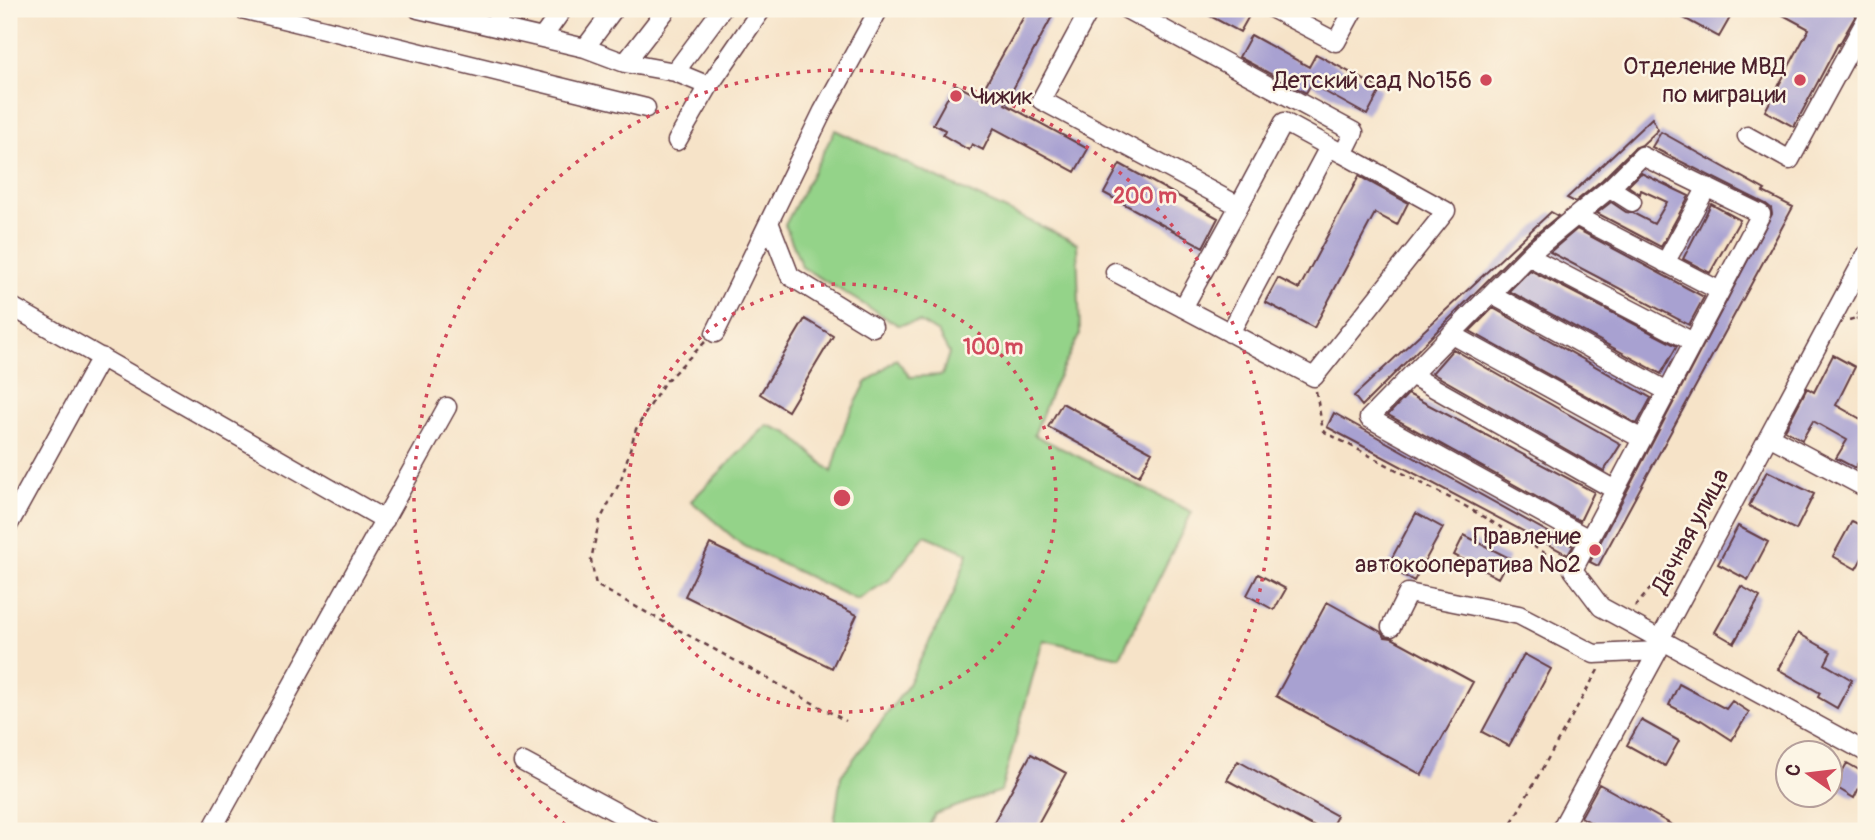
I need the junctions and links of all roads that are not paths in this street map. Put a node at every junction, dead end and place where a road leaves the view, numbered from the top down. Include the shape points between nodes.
1 (242, 9) edge
2 (418, 9) edge
3 (504, 9) edge
4 (563, 9) edge
5 (614, 9) edge
6 (667, 9) edge
7 (722, 9) edge
8 (762, 9) edge
9 (879, 9) edge
10 (1090, 9) edge
11 (1126, 9) edge
12 (1273, 9) edge
13 (1354, 9) edge
14 (449, 12) edge
15 (1866, 20) edge
16 (492, 26) junction
17 (542, 38) junction
18 (584, 48) junction
19 (625, 63) junction
20 (675, 72) junction
21 (709, 86) junction
22 (646, 108) dead end
23 (1746, 136) dead end
24 (677, 141) dead end
25 (1336, 150) junction
26 (1707, 187) junction
27 (1610, 188) junction
28 (1632, 202) dead end
29 (1239, 206) junction
30 (1576, 216) junction
31 (769, 222) junction
32 (1866, 255) edge
33 (1528, 257) junction
34 (1665, 263) junction
35 (1115, 272) dead end
36 (1720, 291) junction
37 (1491, 294) junction
38 (9, 305) edge
39 (1183, 308) junction
40 (873, 327) dead end
41 (715, 332) road end
42 (1230, 333) junction
43 (1451, 334) junction
44 (1693, 342) junction
45 (101, 357) junction
46 (1411, 375) junction
47 (1667, 391) junction
48 (447, 407) dead end
49 (1769, 436) junction
50 (1642, 439) junction
51 (1866, 488) edge
52 (1615, 489) junction
53 (385, 520) junction
54 (9, 524) edge
55 (1581, 554) junction
56 (1391, 627) dead end
57 (1659, 645) junction
58 (1866, 752) edge
59 (523, 762) dead end
60 (211, 831) edge
61 (651, 831) edge
62 (1560, 831) edge

1 - 22 street
2 - 14 street
3 - 16 street
4 - 17 street
5 - 18 street
6 - 19 street
7 - 20 street
8 - 21 street
9 - 31 street
10 - 29 street via 1041,100
11 - 25 street via 1354,132
12 - 13 street via 1336,42
14 - 16 street
15 - 23 street via 1790,160
16 - 17 street
17 - 18 street
18 - 19 street
19 - 20 street
20 - 21 street
21 - 24 street
25 - 29 street via 1284,122
25 - 42 street
25 - 42 street via 1446,211 1314,377
26 - 27 street via 1642,156
26 - 34 street
26 - 36 street via 1760,214
27 - 28 street
27 - 30 street
29 - 39 street
30 - 33 street
30 - 34 street
31 - 40 street via 790,276
31 - 41 street
32 - 49 street, Дачная улица
33 - 37 street
33 - 44 street
34 - 36 street
35 - 39 street
36 - 44 street
37 - 43 street
37 - 47 street
38 - 45 street
39 - 42 street
43 - 46 street
43 - 50 street
44 - 47 street
45 - 53 street
45 - 54 street
46 - 52 street
46 - 55 street via 1368,418
47 - 50 street
48 - 53 street
49 - 51 street
49 - 57 street, Дачная улица
50 - 52 street
52 - 55 street
53 - 60 street
55 - 57 street via 1601,607
56 - 57 street via 1408,593 1519,615 1594,654
57 - 58 street
57 - 62 street, Дачная улица
59 - 61 street

